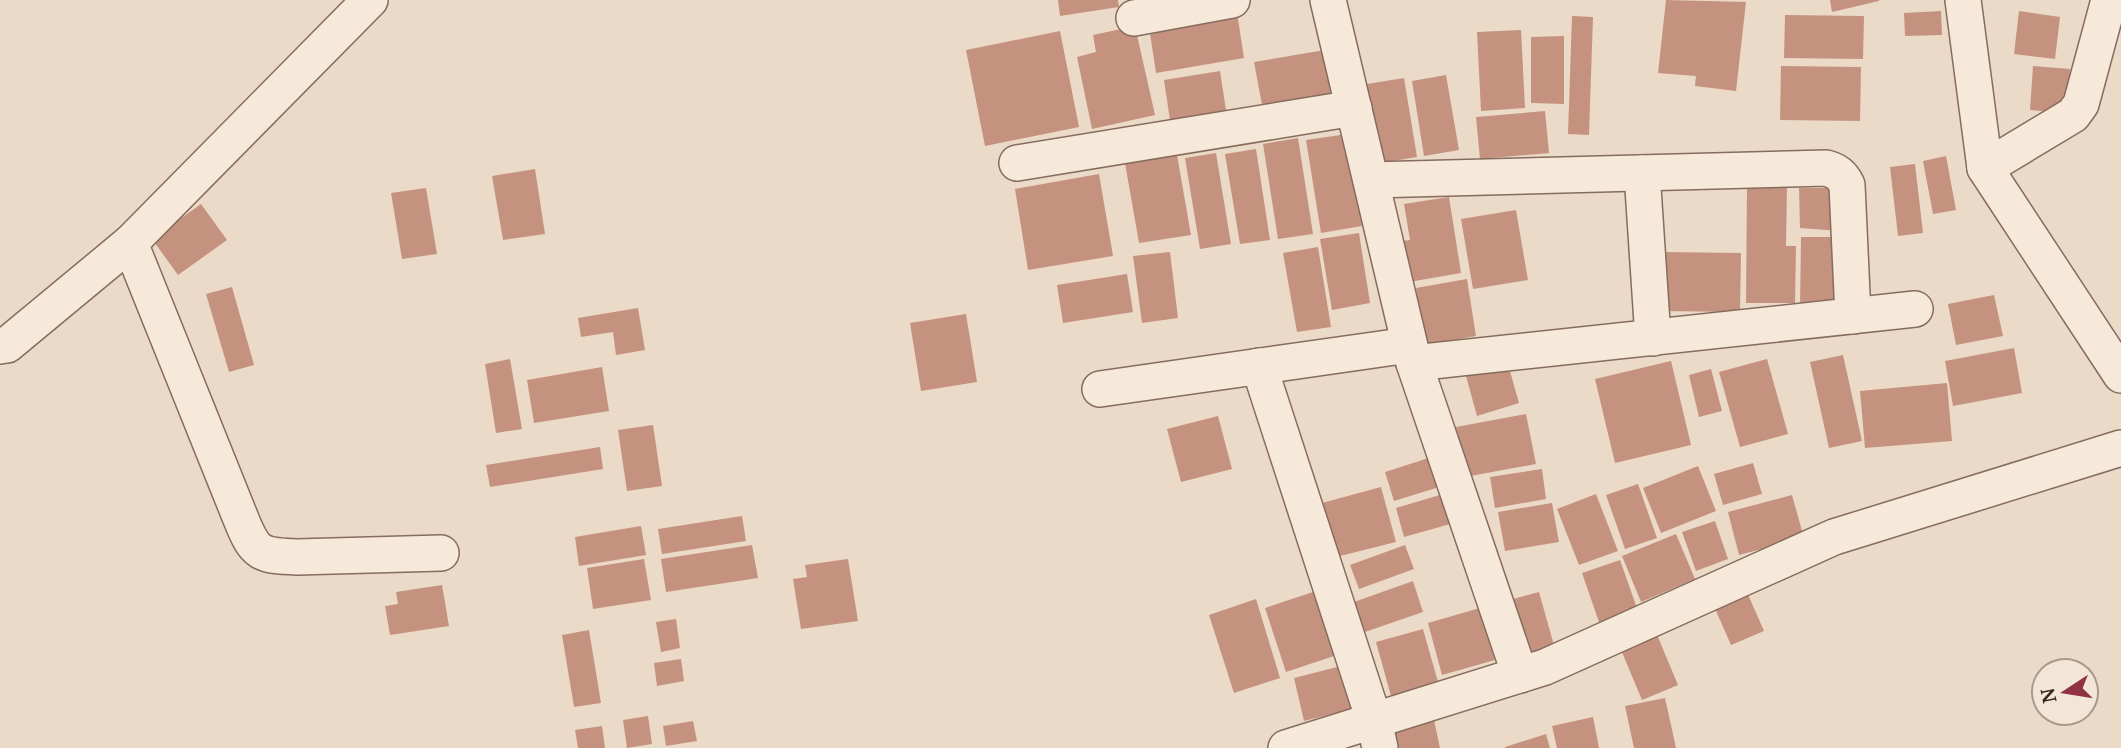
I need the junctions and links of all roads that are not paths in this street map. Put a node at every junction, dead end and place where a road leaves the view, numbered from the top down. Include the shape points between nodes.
1 (370, 0) edge
2 (1232, 0) edge
3 (1328, 0) edge
4 (1963, 0) edge
5 (2109, 0) edge
6 (1134, 18) dead end
7 (2110, 34) edge
8 (1354, 108) junction
9 (1017, 163) dead end
10 (1985, 167) junction
11 (1642, 173) junction
12 (1371, 180) junction
13 (130, 243) junction
14 (1915, 309) dead end
15 (1853, 316) junction
16 (1653, 338) junction
17 (0, 346) edge
18 (1412, 354) junction
19 (1259, 366) junction
20 (2121, 375) edge
21 (1100, 389) dead end
22 (2121, 448) edge
23 (441, 553) dead end
24 (1520, 675) junction
25 (1377, 734) edge
26 (1286, 748) edge

1 - 13 street
2 - 6 street
3 - 8 street
4 - 10 street
5 - 7 street
7 - 10 street via 2073,115
8 - 9 street
8 - 12 street
10 - 20 street
11 - 12 street
11 - 15 street via 1835,171 1847,185
11 - 16 street
12 - 18 street
13 - 17 street via 7,345
13 - 23 street via 240,519 257,550 274,557
14 - 15 street
15 - 16 street
16 - 18 street
18 - 19 street
18 - 24 street
19 - 21 street
19 - 25 street
22 - 24 street via 1834,537
24 - 25 street
25 - 26 street

